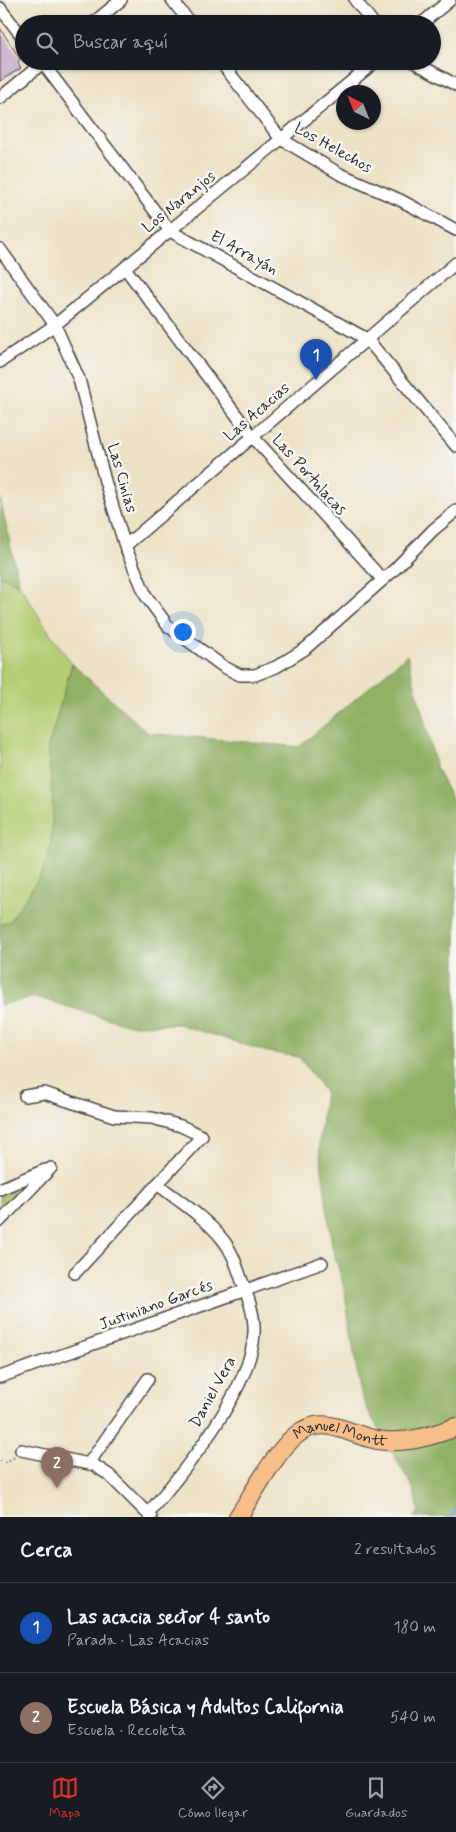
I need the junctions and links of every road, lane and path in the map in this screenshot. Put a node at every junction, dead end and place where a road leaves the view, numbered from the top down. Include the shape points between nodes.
1 (121, 0) edge
2 (172, 0) edge
3 (356, 0) edge
4 (450, 0) edge
5 (0, 8) edge
6 (103, 15) edge
7 (184, 15) edge
8 (367, 15) edge
9 (432, 15) edge
10 (15, 27) edge
11 (33, 70) edge
12 (49, 70) edge
13 (227, 70) edge
14 (365, 70) edge
15 (428, 70) edge
16 (456, 85) edge
17 (0, 98) edge
18 (281, 139) junction
19 (456, 230) edge
20 (170, 231) junction
21 (0, 249) edge
22 (456, 263) edge
23 (125, 268) junction
24 (56, 325) junction
25 (367, 339) junction
26 (0, 362) edge
27 (253, 437) junction
28 (456, 446) edge
29 (456, 511) edge
30 (125, 546) junction
31 (383, 580) junction
32 (25, 1096) dead end
33 (158, 1184) junction
34 (0, 1189) edge
35 (0, 1221) edge
36 (322, 1263) dead end
37 (75, 1273) dead end
38 (245, 1290) junction
39 (0, 1377) edge
40 (148, 1379) dead end
41 (456, 1427) edge
42 (21, 1450) dead end
43 (0, 1461) edge
44 (7, 1463) dead end
45 (89, 1463) junction
46 (149, 1515) edge
47 (238, 1517) edge

1 - 6 street
2 - 7 street
3 - 8 street
4 - 9 street
5 - 10 street
11 - 17 street
12 - 20 street, El Arrayán
13 - 18 street, Los Helechos
14 - 18 street, Los Naranjos
15 - 16 street
18 - 19 street, Los Helechos via 340,174 400,200
18 - 20 street, Los Naranjos
20 - 23 street, Los Naranjos
20 - 25 street, El Arrayán
21 - 24 street, Las Cinias
22 - 25 street, Las Acacias
23 - 24 street, Los Naranjos
23 - 27 street, Las Portulacas
24 - 26 street, Los Naranjos
24 - 30 street, Las Cinias via 85,395 101,468
25 - 27 street, Las Acacias
25 - 28 street, El Arrayán
27 - 30 street, Las Acacias
27 - 31 street, Las Portulacas
29 - 31 street
30 - 31 street, Las Cinias via 146,596 168,626 240,675 255,675 284,663 305,649
32 - 33 street via 44,1093 114,1116 152,1118 202,1136
33 - 37 street
33 - 38 street, Daniel Vera via 224,1241 234,1257
34 - 35 street via 51,1168
36 - 38 street, Justiniano Garcés
38 - 39 street, Justiniano Garcés
38 - 46 street, Daniel Vera via 254,1325 248,1361 209,1434
40 - 45 street
41 - 47 main road, Manuel Montt via 421,1438 394,1441 374,1440 330,1424 308,1428 294,1436 284,1448
42 - 45 street
43 - 44 path
45 - 46 street via 104,1471

